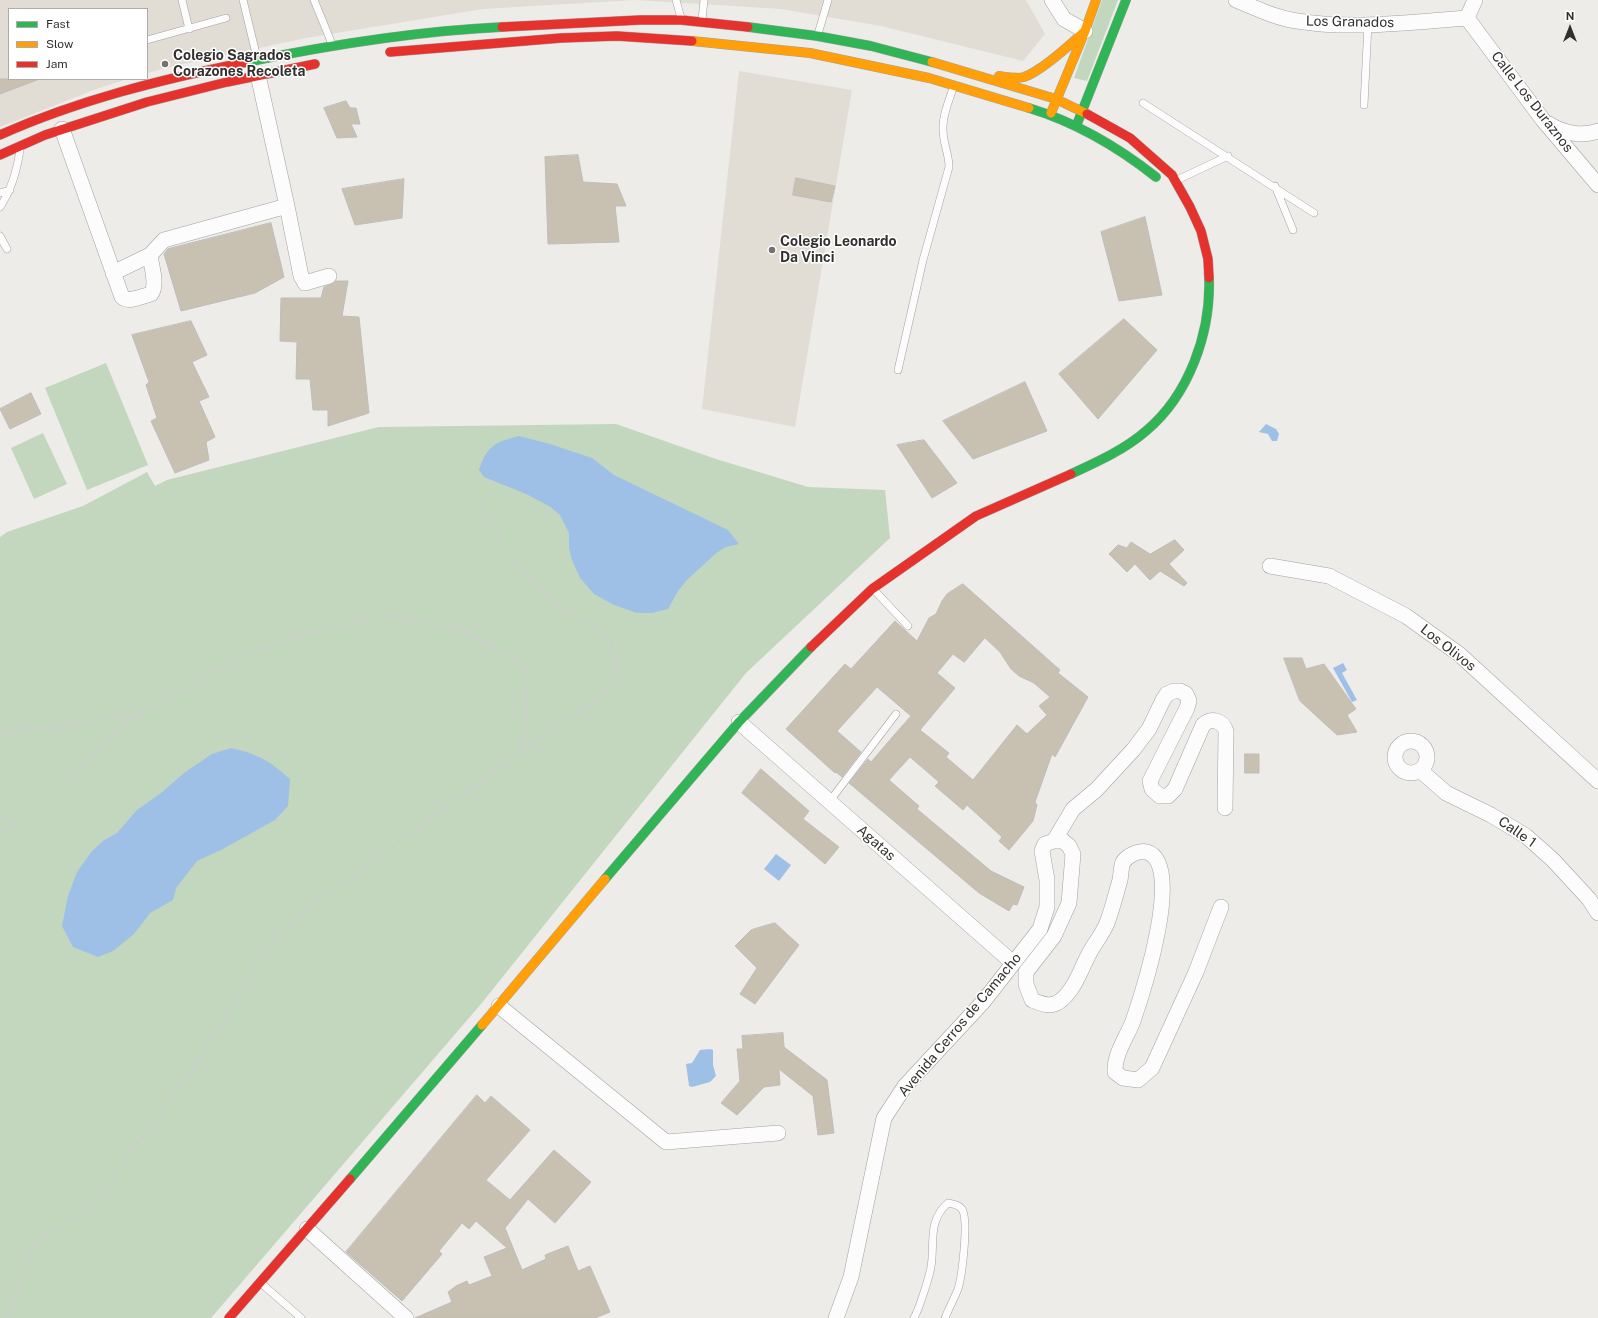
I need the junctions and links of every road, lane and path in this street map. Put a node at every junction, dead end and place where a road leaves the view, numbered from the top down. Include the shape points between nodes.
1 (182, 0) edge
2 (243, 0) edge
3 (314, 0) edge
4 (676, 0) edge
5 (704, 0) edge
6 (828, 0) edge
7 (1052, 0) edge
8 (1096, 0) edge
9 (1126, 0) edge
10 (1236, 0) edge
11 (1475, 0) edge
12 (226, 18) dead end
13 (1467, 18) junction
14 (681, 20) junction
15 (702, 22) junction
16 (1368, 24) junction
17 (189, 29) junction
18 (1085, 31) junction
19 (817, 36) junction
20 (148, 40) edge
21 (333, 47) junction
22 (384, 53) dead end
23 (257, 60) junction
24 (324, 62) dead end
25 (971, 73) junction
26 (258, 75) junction
27 (954, 86) junction
28 (1056, 99) junction
29 (1143, 104) dead end
30 (1364, 105) dead end
31 (1082, 111) junction
32 (1051, 115) junction
33 (1543, 120) junction
34 (1076, 126) junction
35 (62, 129) junction
36 (1598, 131) edge
37 (0, 135) edge
38 (21, 146) junction
39 (0, 155) edge
40 (1228, 156) junction
41 (1172, 184) junction
42 (1598, 184) edge
43 (1274, 186) junction
44 (10, 190) junction
45 (0, 192) edge
46 (287, 206) junction
47 (0, 207) edge
48 (1314, 213) dead end
49 (1293, 230) dead end
50 (0, 236) edge
51 (6, 249) dead end
52 (150, 255) junction
53 (113, 273) junction
54 (329, 276) dead end
55 (898, 370) dead end
56 (472, 489) dead end
57 (1270, 566) dead end
58 (872, 589) junction
59 (908, 626) dead end
60 (896, 714) dead end
61 (135, 716) junction
62 (739, 722) junction
63 (0, 733) edge
64 (520, 752) junction
65 (1421, 770) dead end
66 (1598, 781) edge
67 (829, 802) junction
68 (1225, 808) dead end
69 (0, 836) edge
70 (1054, 841) junction
71 (1221, 907) dead end
72 (1598, 913) edge
73 (1013, 963) junction
74 (499, 1006) junction
75 (778, 1133) dead end
76 (307, 1229) junction
77 (260, 1282) junction
78 (5, 1318) edge
79 (229, 1318) edge
80 (301, 1318) edge
81 (406, 1318) edge
82 (836, 1318) edge
83 (914, 1318) edge
84 (945, 1318) edge

1 - 17 lane
2 - 23 lane
3 - 21 lane
4 - 14 lane
5 - 15 lane
6 - 19 lane
7 - 18 street via 1064,18
8 - 18 main road
9 - 31 main road
10 - 16 street, Los Granados via 1274,16 1296,21
11 - 13 street
12 - 17 lane
13 - 16 street, Los Granados
13 - 33 street, Calle Los Duraznos
14 - 15 main road
14 - 21 main road via 474,28
15 - 19 main road
16 - 30 lane
17 - 20 lane
18 - 25 main road via 1067,48 1024,77
18 - 28 main road
19 - 25 main road via 871,46
21 - 23 main road
22 - 27 main road via 561,38 617,36 675,39 810,54 914,75
23 - 37 main road via 196,72 124,91 38,118
24 - 26 main road
25 - 28 main road
26 - 35 main road via 146,102
26 - 46 street
27 - 32 main road
27 - 55 lane via 943,121 948,167 923,260
28 - 31 main road
28 - 32 main road
29 - 40 lane
31 - 34 main road
31 - 41 main road via 1130,138 1172,175
32 - 34 main road
33 - 36 street via 1555,128 1568,132 1582,134
33 - 42 street, Calle Los Duraznos
34 - 41 main road
35 - 38 main road
35 - 53 street
38 - 39 main road
38 - 44 lane via 17,172
40 - 41 lane
40 - 43 lane
41 - 58 main road via 1184,197 1201,231 1208,259 1209,288 1200,345 1178,395 1146,431 1123,448 976,516
43 - 48 lane
43 - 49 lane
44 - 45 lane
44 - 47 lane
46 - 52 street via 164,240
46 - 54 street via 300,276 305,282
50 - 51 lane
52 - 53 street
52 - 53 street via 154,287 151,294 125,300
56 - 64 path via 502,546 549,599 612,639 617,682 574,716
57 - 66 street, Los Olivos via 1329,576 1406,616 1459,654
58 - 59 lane
58 - 62 main road via 794,664
60 - 67 lane
61 - 63 path
61 - 64 path via 221,667 292,636 385,616 461,629 525,667 527,711
61 - 69 path
62 - 67 street, Agatas
62 - 74 main road
64 - 78 path via 276,933 205,1053 112,1179 75,1215 28,1252 10,1312
65 - 72 street, Calle 1 via 1446,793 1526,836 1553,860 1589,899
67 - 73 street, Agatas
68 - 70 street via 1226,731 1224,726 1213,720 1202,725 1175,789 1168,796 1160,796 1152,789 1150,781 1187,708 1186,694 1174,691 1167,694 1149,729 1133,750 1096,790 1073,809
70 - 71 street, Avenida Cerros de Camacho via 1063,841 1073,854 1069,903 1054,936 1026,972 1026,984 1032,1000 1046,1006 1060,1002 1070,990 1106,924 1123,863 1137,852 1147,852 1155,857 1160,866 1162,910 1153,957 1132,1023 1115,1064 1116,1072 1123,1078 1138,1080 1152,1068 1196,972
70 - 73 street, Avenida Cerros de Camacho via 1045,844 1042,851 1048,880 1047,907 1040,929
73 - 82 street, Avenida Cerros de Camacho via 983,1002 905,1086 884,1118 851,1276
74 - 75 street via 666,1142
74 - 76 main road
76 - 77 main road
76 - 81 street
77 - 79 main road
77 - 80 lane
83 - 84 lane via 931,1267 932,1236 937,1216 948,1203 957,1204 965,1217 964,1248 958,1288

